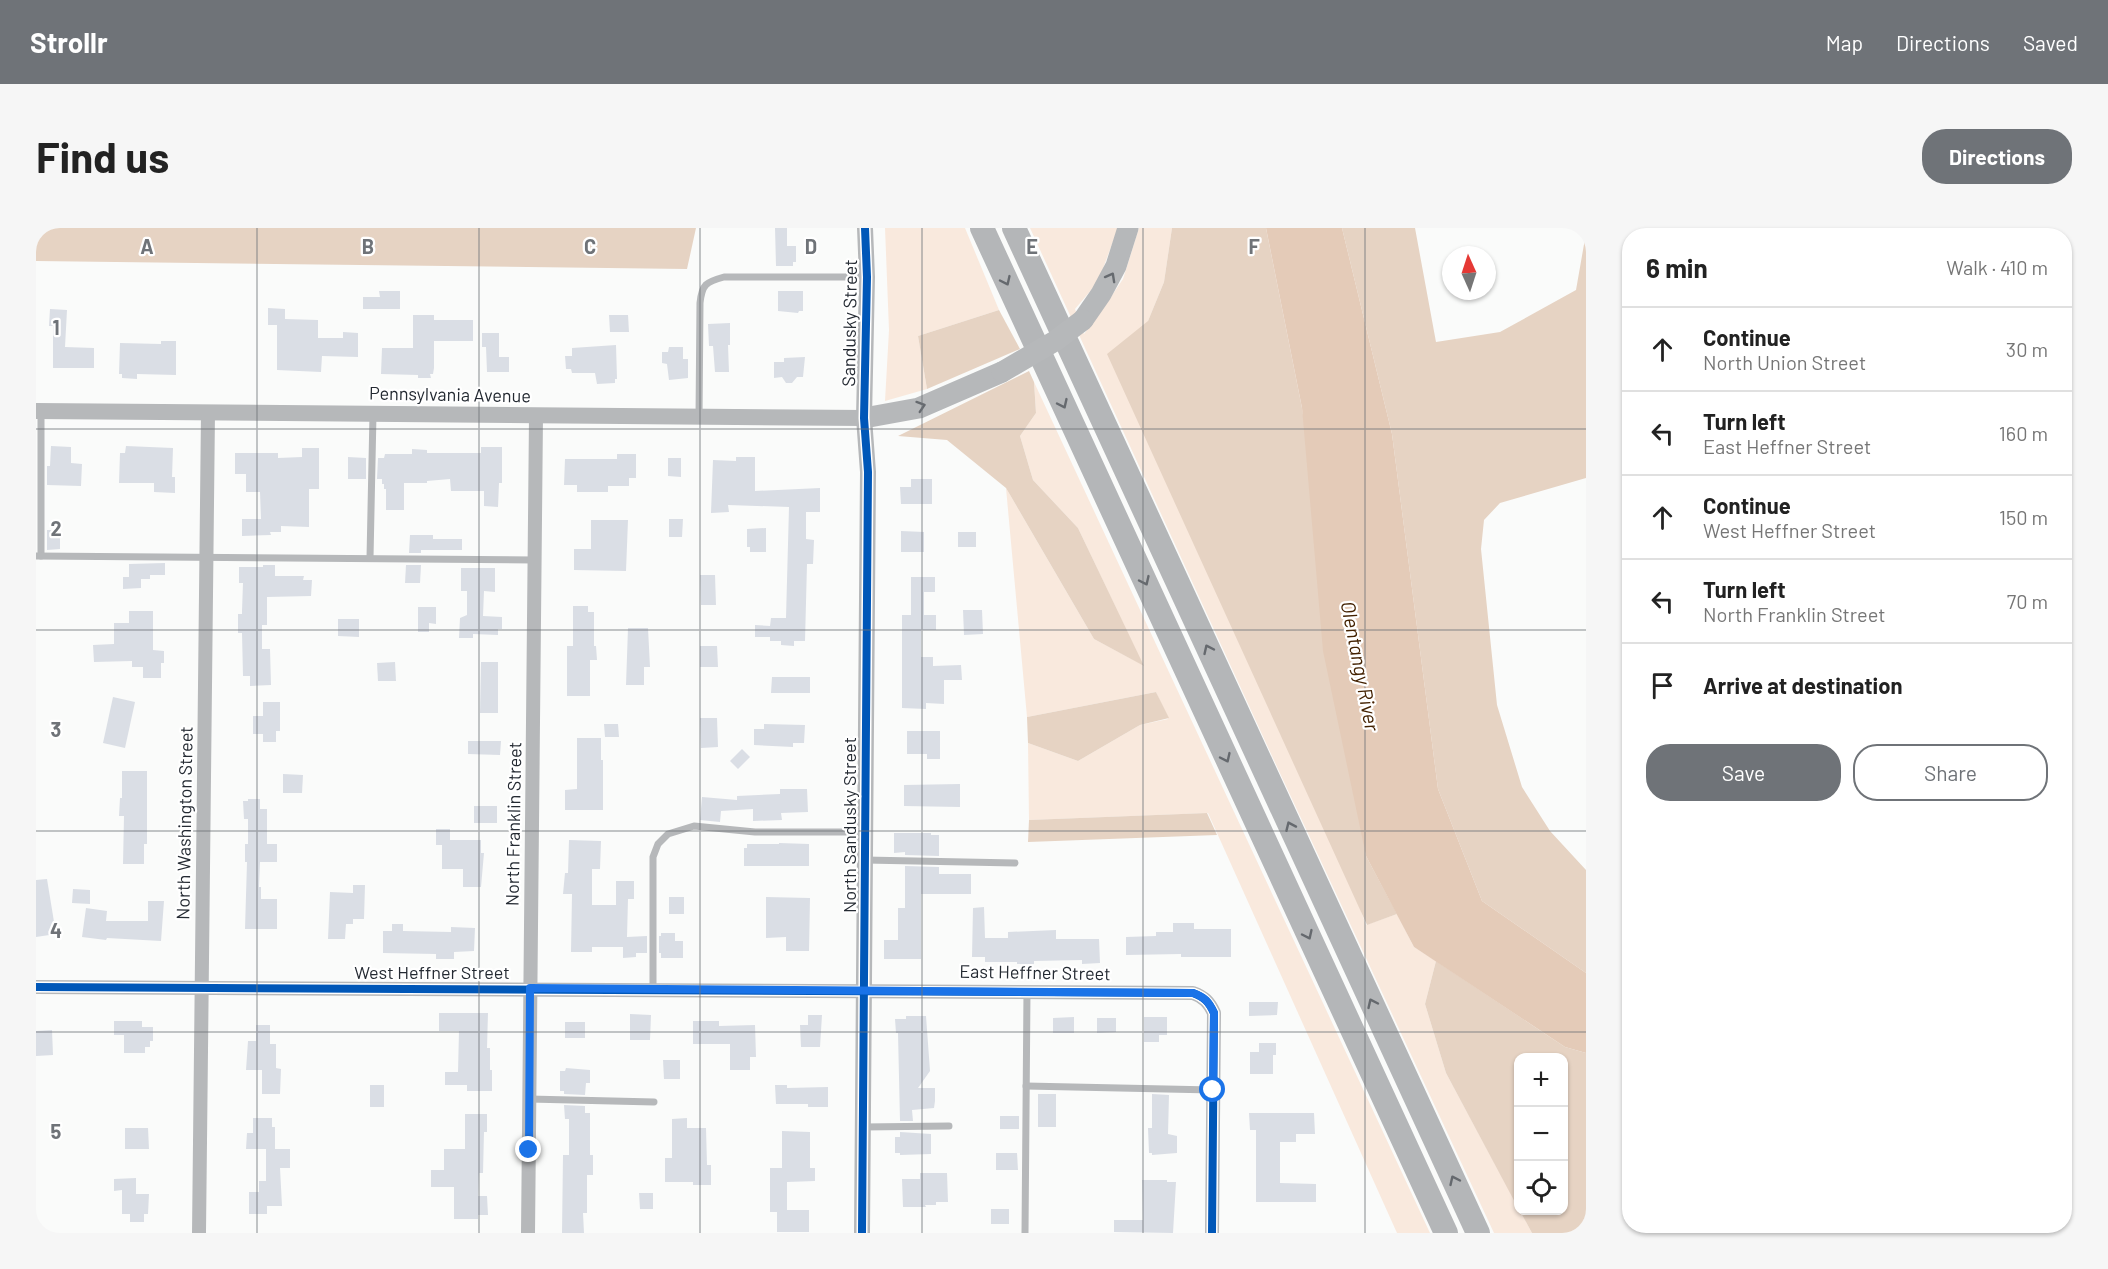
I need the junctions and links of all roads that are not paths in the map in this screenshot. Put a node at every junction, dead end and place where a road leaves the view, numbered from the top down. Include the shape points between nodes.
1 (865, 228) edge
2 (982, 228) edge
3 (1014, 228) edge
4 (1128, 228) edge
5 (867, 277) junction
6 (38, 411) edge
7 (208, 412) junction
8 (373, 414) junction
9 (536, 416) junction
10 (699, 417) junction
11 (864, 418) junction
12 (38, 556) edge
13 (206, 558) junction
14 (370, 558) junction
15 (535, 560) junction
16 (865, 832) junction
17 (865, 860) junction
18 (1015, 863) dead end
19 (36, 987) edge
20 (201, 988) junction
21 (530, 988) junction
22 (653, 989) junction
23 (864, 990) junction
24 (1027, 991) junction
25 (1026, 1086) junction
26 (1213, 1090) junction
27 (529, 1099) junction
28 (654, 1102) dead end
29 (949, 1126) dead end
30 (863, 1127) junction
31 (199, 1233) edge
32 (528, 1233) edge
33 (862, 1233) edge
34 (1025, 1233) edge
35 (1212, 1233) edge
36 (1446, 1233) edge
37 (1478, 1233) edge

1 - 5 street, Sandusky Street
2 -> 36 highway
37 -> 3 highway
11 -> 4 highway, bridge via 919,408 1002,372 1055,341 1083,320 1101,294 1116,266
5 - 10 lane via 724,277 708,282 701,290 700,303
5 - 11 street, Sandusky Street
6 - 7 street, Pennsylvania Avenue
6 - 12 lane
7 - 8 street, Pennsylvania Avenue
7 - 13 street, North Washington Street
8 - 9 street, Pennsylvania Avenue
8 - 14 lane
9 - 10 street, Pennsylvania Avenue
9 - 15 street, North Franklin Street
10 - 11 street, Pennsylvania Avenue
11 - 16 street, North Sandusky Street via 868,472
12 - 13 lane
13 - 14 lane
13 - 20 street, North Washington Street
14 - 15 lane
15 - 21 street, North Franklin Street
16 - 17 street, North Sandusky Street
16 - 22 lane via 755,832 694,826 668,834 657,844 653,857
17 - 18 lane
17 - 23 street, North Sandusky Street
19 - 20 street, West Heffner Street
20 - 21 street, West Heffner Street
20 - 31 street, North Washington Street
21 - 22 street, West Heffner Street
21 - 27 street, North Franklin Street
22 - 23 street, West Heffner Street
23 - 24 street, East Heffner Street
23 - 30 street, North Sandusky Street
24 - 25 lane
24 - 26 street, East Heffner Street via 1193,993 1205,999 1214,1013
25 - 26 lane
25 - 34 lane
26 - 35 street
27 - 28 lane
27 - 32 street, North Franklin Street
29 - 30 lane
30 - 33 street, North Sandusky Street

